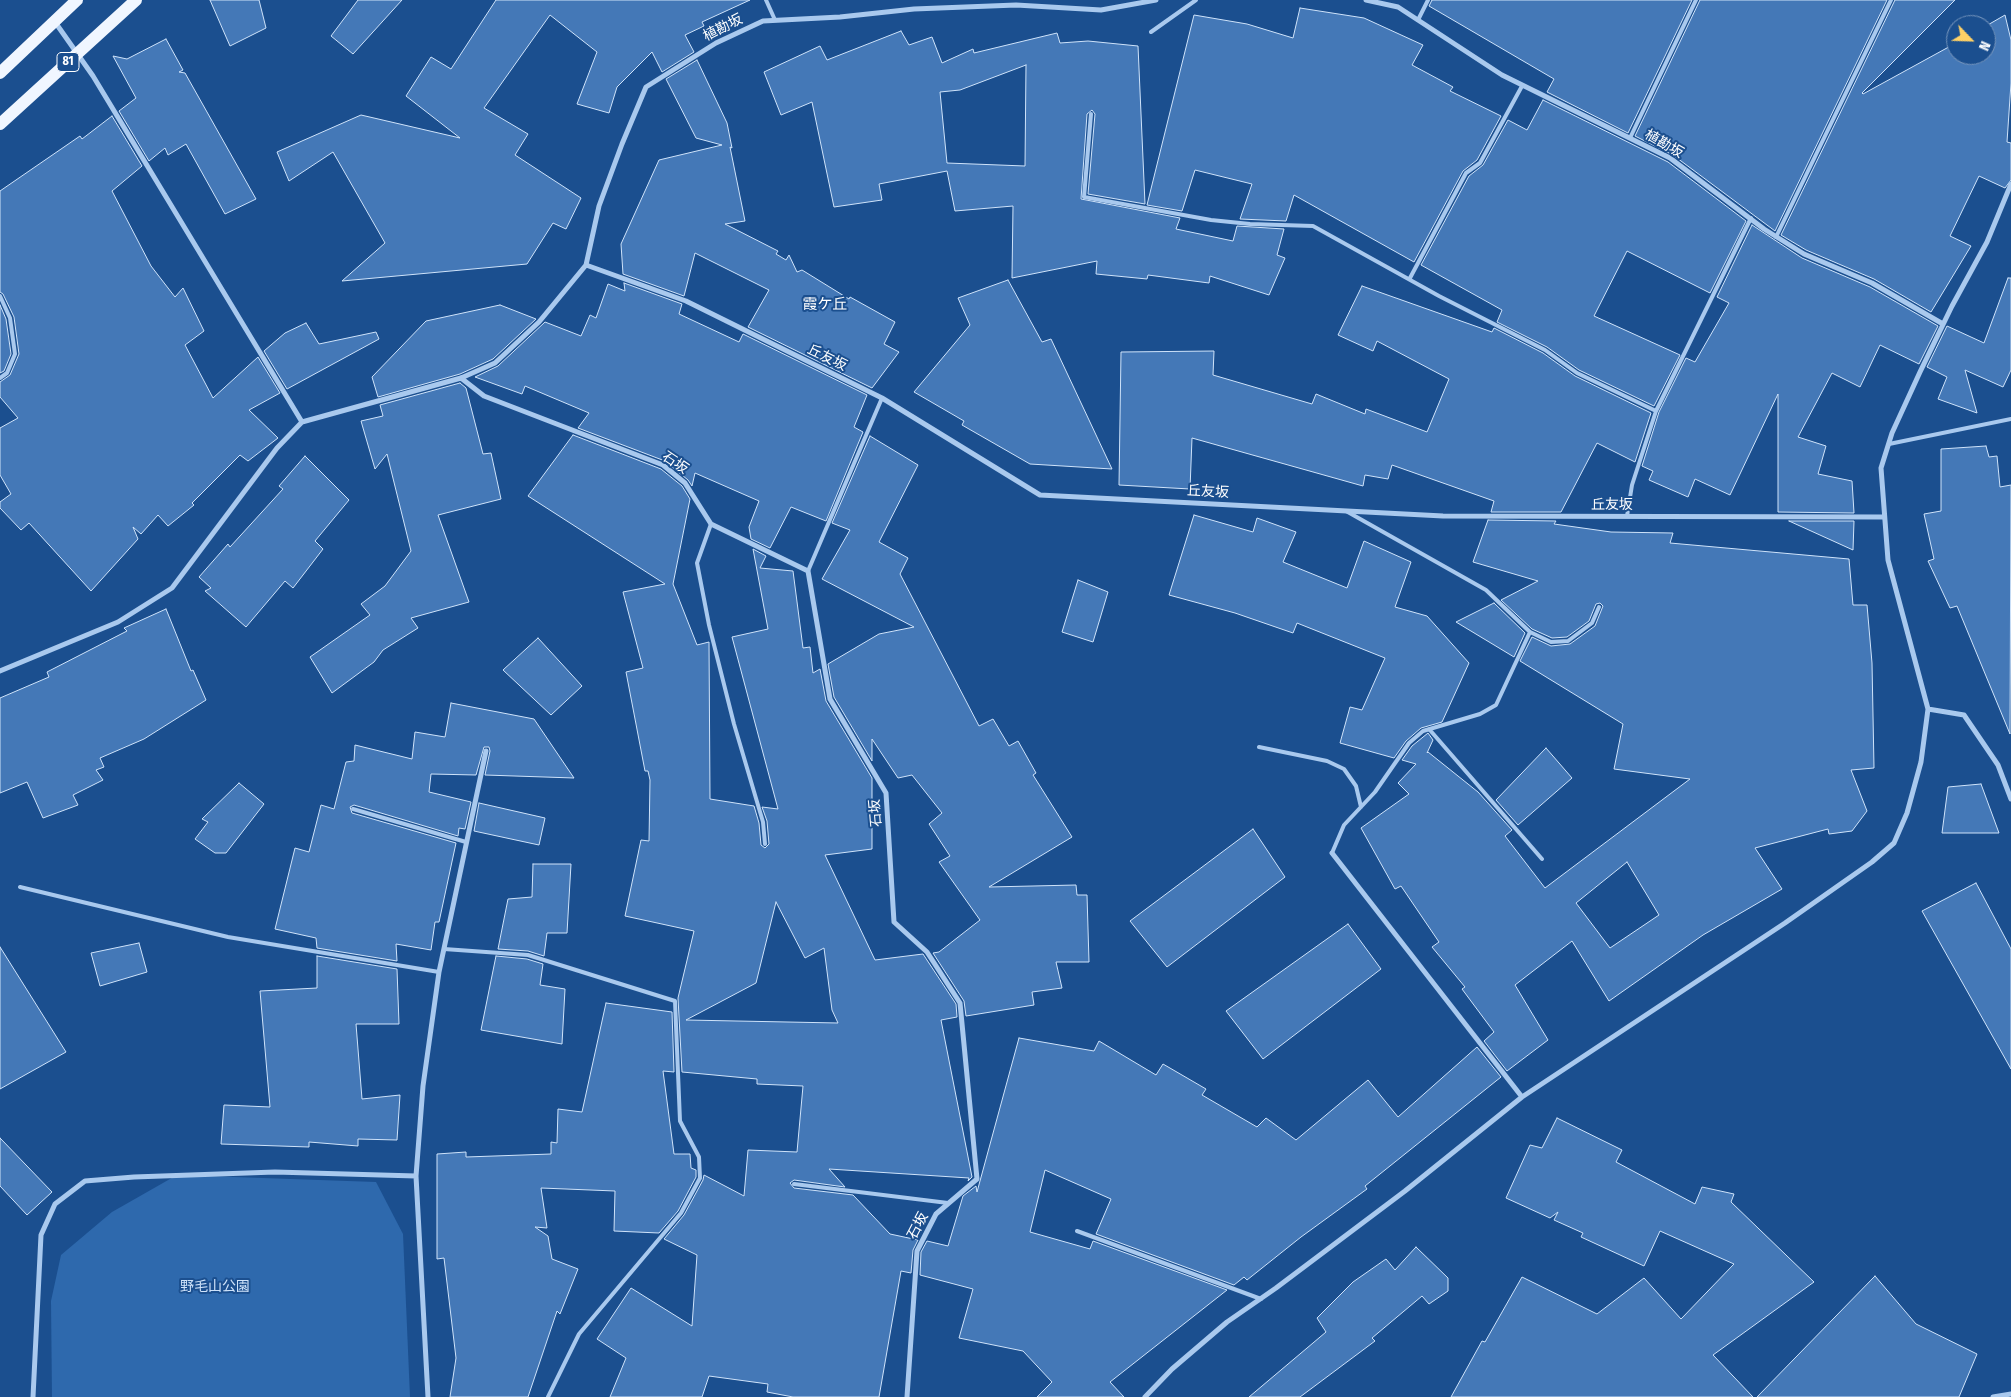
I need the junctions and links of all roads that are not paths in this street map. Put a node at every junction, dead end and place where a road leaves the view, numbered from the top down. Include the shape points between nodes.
1 (77, 0) edge
2 (136, 0) edge
3 (766, 0) edge
4 (1155, 0) edge
5 (1196, 0) edge
6 (1366, 0) edge
7 (1428, 0) edge
8 (1696, 0) edge
9 (1891, 0) edge
10 (775, 20) junction
11 (1418, 21) junction
12 (55, 22) junction
13 (1151, 32) dead end
14 (78, 53) junction
15 (0, 73) edge
16 (1522, 86) junction
17 (1091, 114) dead end
18 (0, 124) edge
19 (1630, 138) junction
20 (2011, 184) edge
21 (1751, 218) junction
22 (1776, 237) junction
23 (586, 265) junction
24 (1410, 278) junction
25 (0, 296) edge
26 (1943, 324) junction
27 (0, 378) edge
28 (461, 378) junction
29 (882, 398) junction
30 (1656, 411) junction
31 (2011, 419) edge
32 (302, 422) junction
33 (1889, 444) junction
34 (1346, 511) junction
35 (1626, 516) junction
36 (1884, 516) junction
37 (711, 524) junction
38 (808, 571) junction
39 (1599, 607) dead end
40 (1530, 632) junction
41 (0, 671) edge
42 (1928, 709) junction
43 (1430, 730) junction
44 (1259, 747) dead end
45 (486, 751) dead end
46 (2011, 799) edge
47 (1360, 808) junction
48 (353, 810) dead end
49 (466, 842) junction
50 (765, 844) dead end
51 (1332, 853) joint
52 (1542, 859) dead end
53 (20, 887) dead end
54 (444, 949) junction
55 (439, 972) junction
56 (1522, 1097) junction
57 (416, 1176) junction
58 (794, 1184) dead end
59 (948, 1204) junction
60 (1077, 1231) dead end
61 (1261, 1299) junction
62 (2011, 1394) edge
63 (33, 1397) edge
64 (428, 1397) edge
65 (548, 1397) edge
66 (907, 1397) edge
67 (1145, 1397) edge
68 (1993, 1397) edge

1 - 12 main road
2 - 14 main road, 81
3 - 10 lane
4 - 10 street, 植勘坂 via 1101,10 1016,5
5 - 13 lane
6 - 11 street, 植勘坂 via 1398,7
7 - 11 lane
8 - 19 lane
9 - 22 lane
10 - 23 street, 植勘坂 via 763,21 716,43 646,87 599,206
11 - 16 street, 植勘坂
12 - 14 street
12 - 15 main road
14 - 18 main road, 81
14 - 32 street
16 - 19 street, 植勘坂
16 - 24 lane via 1480,163 1466,173
17 - 24 lane via 1084,197 1211,220 1313,226
19 - 21 street, 植勘坂 via 1670,158
20 - 26 street via 1987,242
21 - 22 street, 植勘坂
21 - 30 lane
22 - 26 street, 植勘坂 via 1804,254 1872,283
23 - 28 street via 539,322 495,363
23 - 29 street, 丘友坂 via 686,301
24 - 30 lane via 1545,350 1577,372
25 - 27 lane via 10,318 15,354 7,373
26 - 33 street
28 - 32 street
28 - 37 street, 石坂 via 484,396 662,465 686,483
29 - 34 street, 丘友坂 via 1040,495
29 - 38 lane
30 - 35 lane via 1632,485
31 - 33 lane
32 - 41 street via 277,448 172,588 118,622
33 - 36 street via 1881,468
34 - 35 street, 丘友坂 via 1443,516
34 - 40 lane via 1486,590
35 - 36 street, 丘友坂
36 - 42 street via 1888,560
37 - 38 street
37 - 50 lane via 698,563 699,572 734,724 763,822
38 - 59 street, 石坂 via 830,699 886,793 894,922 927,952 960,1003 977,1179
39 - 40 lane via 1592,624 1568,641 1551,642
40 - 43 lane via 1496,705 1480,714
42 - 46 street via 1964,715 1998,765
42 - 56 street via 1922,762 1894,843 1785,923
43 - 47 lane via 1423,731 1409,744
43 - 52 lane
44 - 47 lane via 1327,761 1344,769 1356,786
45 - 49 street
47 - 51 lane via 1344,825
48 - 49 lane
49 - 54 street
51 - 56 street
53 - 55 lane via 228,937
54 - 55 street
54 - 65 lane via 528,955 675,1001 680,1122 699,1157 700,1178 681,1214 579,1334
55 - 57 street via 423,1086
56 - 61 street via 1405,1191
57 - 63 street via 275,1172 85,1181 55,1204 41,1235
57 - 64 street
58 - 59 lane
59 - 66 street, 石坂 via 936,1214 918,1251
60 - 61 lane
61 - 67 street via 1227,1322
62 - 68 street

